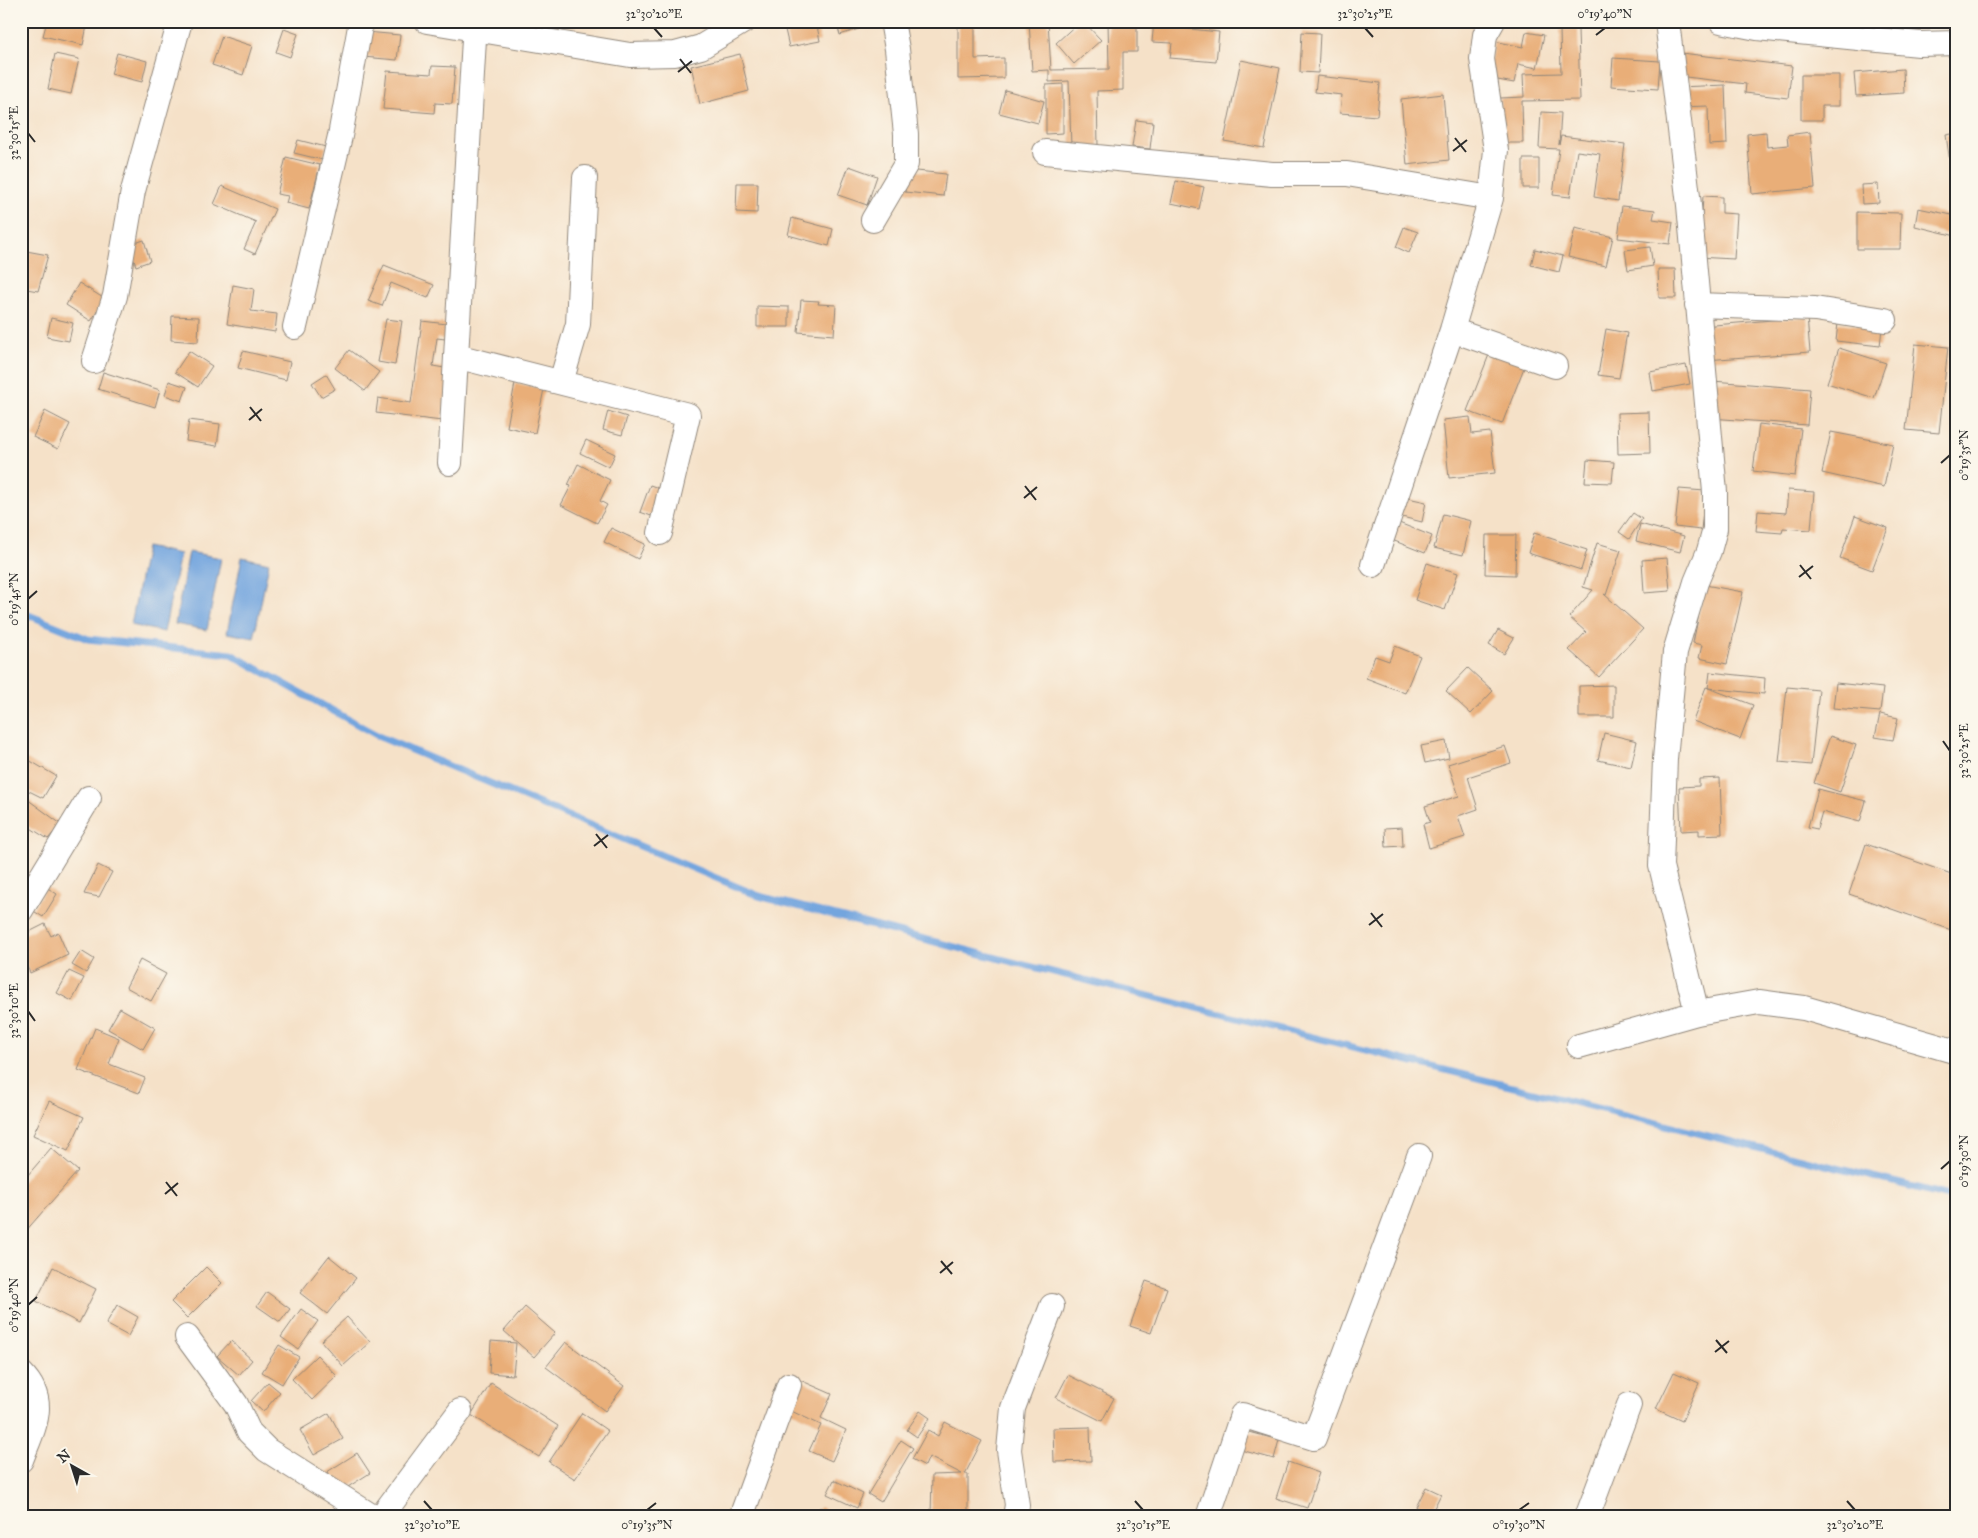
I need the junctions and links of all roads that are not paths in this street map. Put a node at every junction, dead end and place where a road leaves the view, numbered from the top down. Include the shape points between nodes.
1 (180, 21) edge
2 (361, 21) edge
3 (427, 21) edge
4 (744, 21) edge
5 (892, 21) edge
6 (1493, 21) edge
7 (1668, 21) edge
8 (1721, 21) edge
9 (475, 24) edge
10 (1957, 43) edge
11 (1045, 152) dead end
12 (585, 178) dead end
13 (1491, 198) junction
14 (873, 220) dead end
15 (1697, 305) junction
16 (1886, 320) dead end
17 (295, 327) dead end
18 (1452, 330) junction
19 (456, 356) junction
20 (94, 361) dead end
21 (1554, 366) dead end
22 (561, 382) junction
23 (450, 463) dead end
24 (660, 533) dead end
25 (1373, 565) dead end
26 (89, 798) dead end
27 (21, 910) edge
28 (1698, 1013) junction
29 (1579, 1046) dead end
30 (1957, 1052) edge
31 (1419, 1156) dead end
32 (1052, 1306) dead end
33 (187, 1337) dead end
34 (21, 1373) edge
35 (789, 1384) dead end
36 (1629, 1406) dead end
37 (460, 1411) dead end
38 (21, 1460) edge
39 (373, 1517) edge
40 (381, 1517) edge
41 (741, 1517) edge
42 (1015, 1517) edge
43 (1208, 1517) edge
44 (1587, 1517) edge

1 - 20 street via 133,192 115,296
2 - 17 street via 340,136
3 - 9 street
4 - 9 street via 701,47 674,54 630,54
5 - 14 street via 906,134 906,164
6 - 13 street via 1485,35 1482,59 1496,150
7 - 15 street via 1690,204
8 - 10 street via 1757,28 1919,44
9 - 19 street
11 - 13 street via 1272,174 1346,174
12 - 22 street via 578,324
13 - 18 street
15 - 16 street via 1815,309
15 - 28 street via 1715,492 1715,529 1675,652 1661,866
18 - 21 street
18 - 25 street
19 - 22 street
19 - 23 street
22 - 24 street via 688,415
26 - 27 street
28 - 29 street
28 - 30 street via 1759,1002 1804,1008
31 - 43 street via 1314,1438 1242,1415
32 - 42 street via 1013,1408 1009,1450 1017,1505
33 - 39 street via 236,1404 249,1432 268,1450
34 - 38 street via 29,1381 36,1398 38,1416
35 - 41 street
36 - 44 street
37 - 40 street

